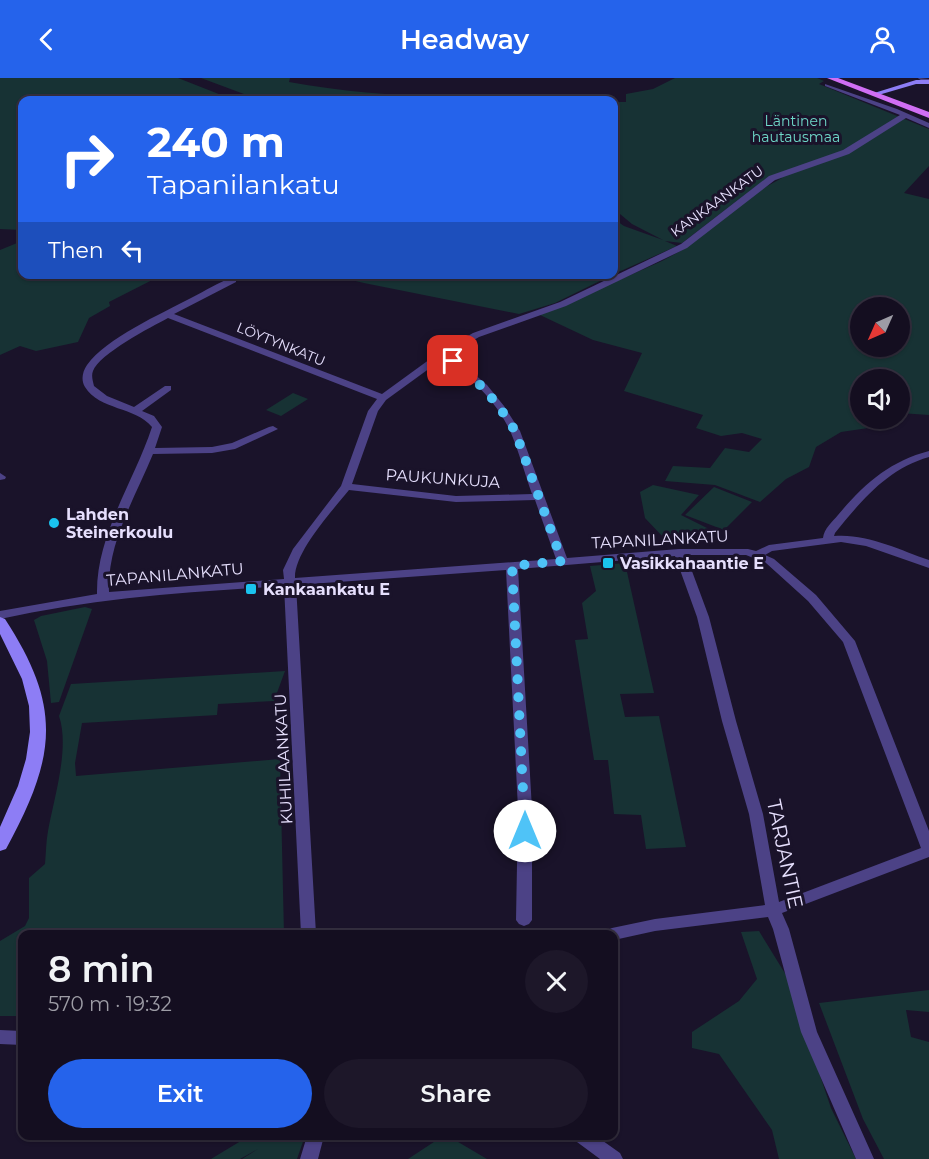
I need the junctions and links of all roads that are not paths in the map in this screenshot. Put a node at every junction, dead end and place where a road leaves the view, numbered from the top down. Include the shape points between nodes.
1 (847, 78) edge
2 (921, 78) edge
3 (829, 81) edge
4 (929, 82) edge
5 (883, 94) junction
6 (929, 109) edge
7 (905, 115) junction
8 (929, 115) edge
9 (929, 126) edge
10 (618, 278) edge
11 (615, 279) edge
12 (232, 280) dead end
13 (169, 315) junction
14 (440, 356) junction
15 (168, 388) dead end
16 (383, 398) junction
17 (136, 410) junction
18 (273, 429) dead end
19 (151, 451) junction
20 (929, 454) edge
21 (346, 486) junction
22 (539, 497) junction
23 (828, 541) junction
24 (679, 552) junction
25 (757, 555) junction
26 (562, 561) junction
27 (929, 564) edge
28 (512, 566) junction
29 (289, 582) junction
30 (103, 597) junction
31 (0, 615) edge
32 (0, 622) edge
33 (5, 825) edge
34 (0, 844) edge
35 (929, 850) edge
36 (773, 910) junction
37 (524, 920) dead end
38 (309, 930) edge
39 (618, 933) edge
40 (0, 1037) edge
41 (18, 1038) edge
42 (315, 1140) edge
43 (588, 1140) edge
44 (309, 1159) edge
45 (614, 1159) edge
46 (866, 1159) edge

1 - 5 main road
2 - 4 street
3 - 5 main road
3 - 7 street
4 - 5 main road
5 - 6 main road
5 - 8 main road
7 - 9 street
7 - 10 street, KANKAANKATU via 846,152 772,178 684,246
11 - 14 street, KANKAANKATU via 563,304 476,335
12 - 13 street
13 - 16 street, LÖYTYNKATU
13 - 17 street via 105,351 87,372 90,387 104,398
14 - 16 street, KANKAANKATU
14 - 22 street via 464,370 506,416
15 - 17 street
16 - 21 street, KANKAANKATU via 373,411
17 - 19 street via 150,417 157,427
18 - 19 street via 235,446
19 - 30 street via 108,549 102,573
20 - 23 street via 887,470 864,490 829,533
21 - 22 street, PAUKUNKUJA via 438,498
21 - 29 street, KANKAANKATU via 292,560
22 - 26 street
23 - 25 street via 769,548
23 - 27 street via 868,543
24 - 25 street, TAPANILANKATU via 729,550
24 - 26 street, TAPANILANKATU
24 - 36 street, TARJANTIE via 703,617 756,814
25 - 35 street, TAPANILANKATU via 770,561 812,598 849,641
26 - 28 street, TAPANILANKATU
28 - 29 street, TAPANILANKATU
28 - 37 street via 525,809
29 - 30 street, TAPANILANKATU
29 - 38 street, KUHILAANKATU
30 - 31 street, TAPANILANKATU
32 - 33 main road via 29,673 40,730 34,763
33 - 34 main road
35 - 36 street
36 - 39 street
36 - 46 street, TARJANTIE via 809,1032
40 - 41 street
42 - 44 street
43 - 45 street

